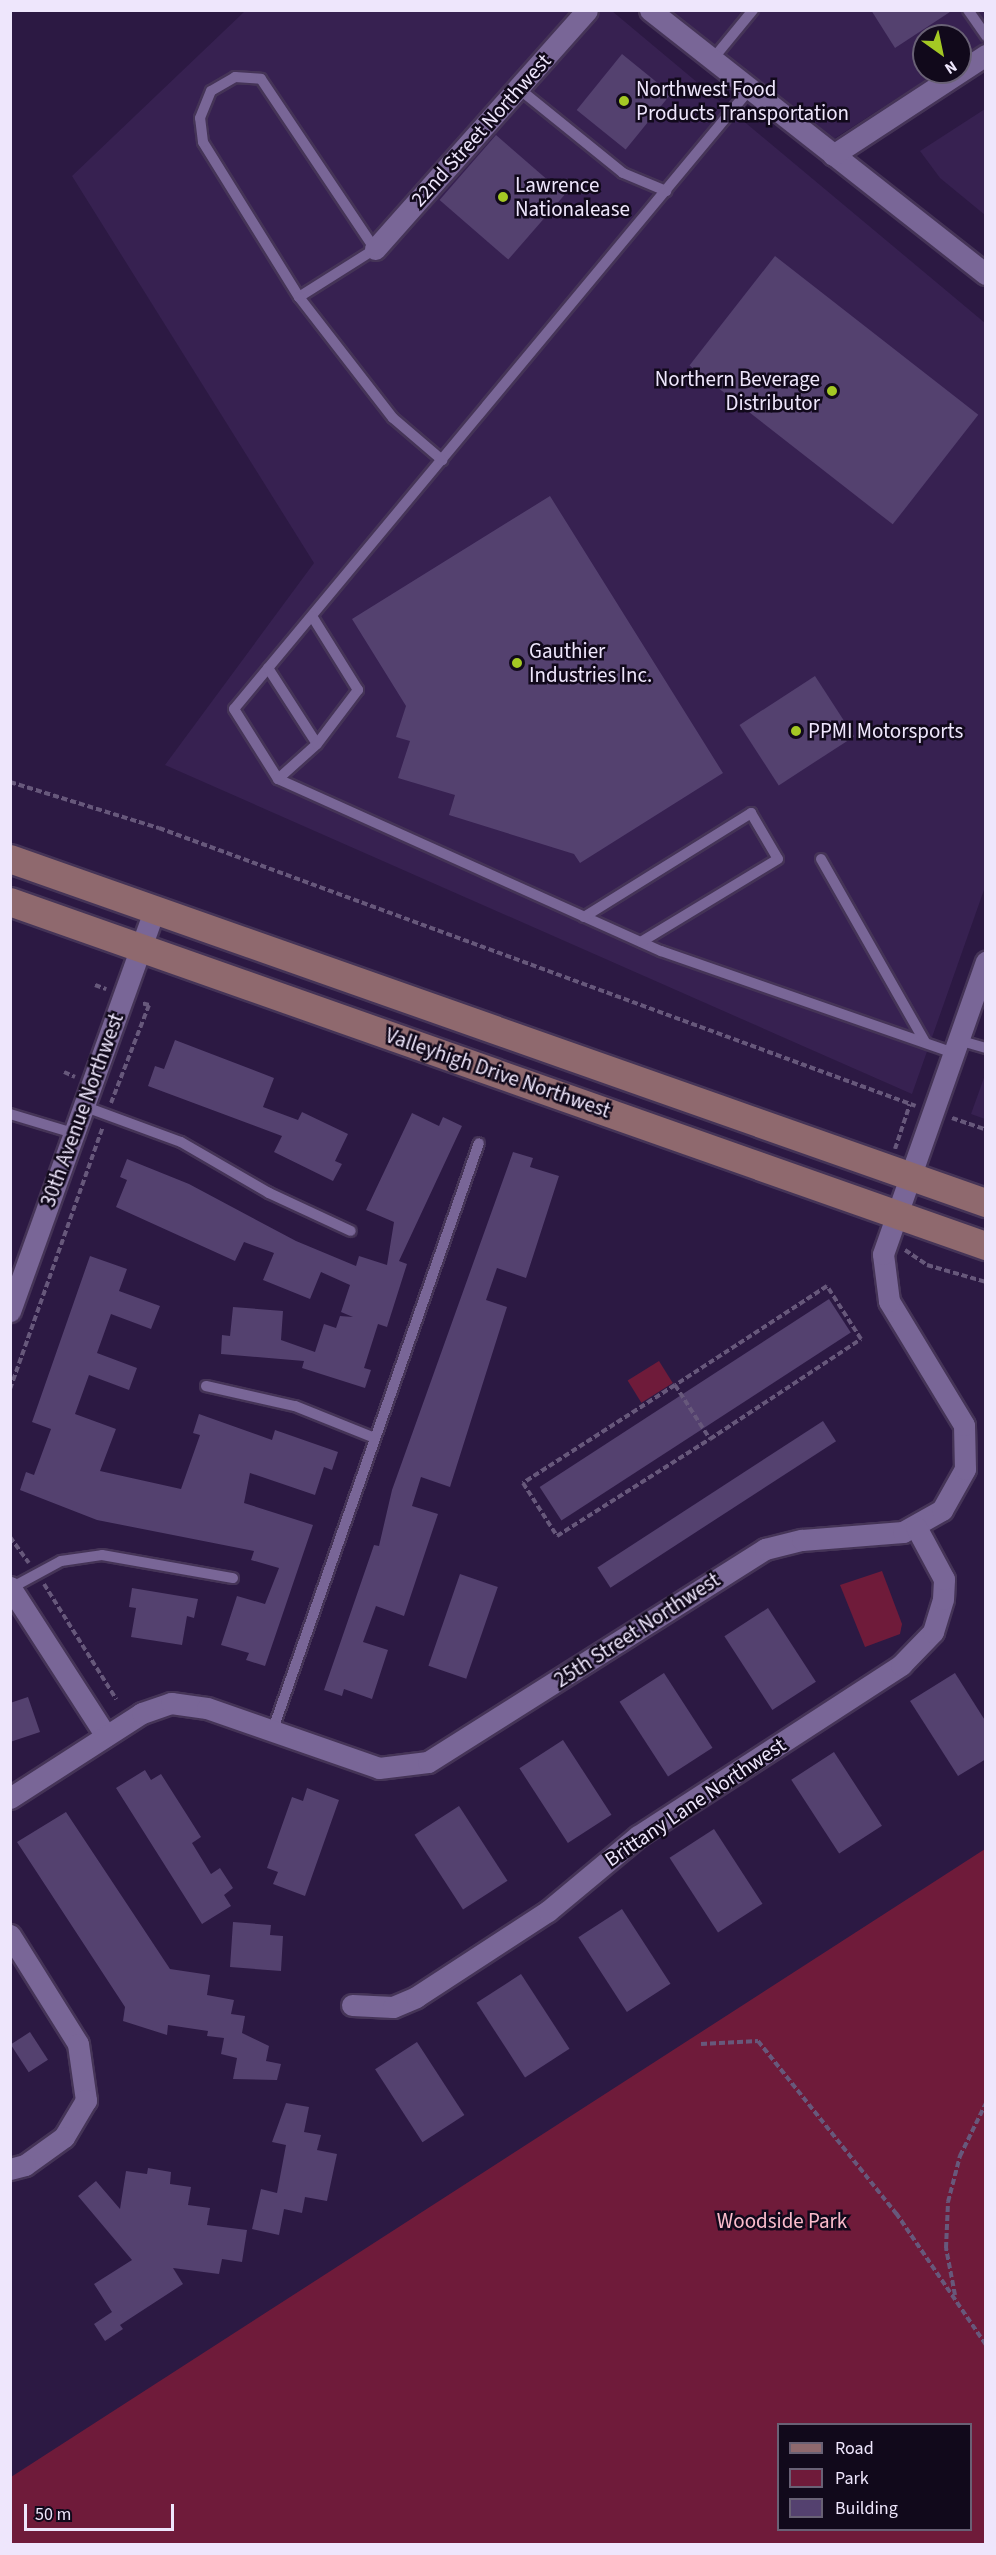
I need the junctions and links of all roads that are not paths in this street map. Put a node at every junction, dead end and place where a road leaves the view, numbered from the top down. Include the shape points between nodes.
1 (588, 10) edge
2 (650, 10) edge
3 (753, 10) edge
4 (968, 10) edge
5 (986, 36) edge
6 (986, 55) edge
7 (712, 60) junction
8 (518, 88) junction
9 (749, 90) junction
10 (833, 155) junction
11 (666, 191) junction
12 (375, 249) junction
13 (986, 274) edge
14 (299, 297) junction
15 (442, 460) junction
16 (312, 616) junction
17 (268, 668) junction
18 (317, 744) junction
19 (278, 779) junction
20 (10, 859) edge
21 (821, 859) dead end
22 (10, 902) edge
23 (154, 910) junction
24 (584, 917) junction
25 (641, 942) junction
26 (141, 947) junction
27 (984, 969) edge
28 (925, 1042) junction
29 (956, 1046) junction
30 (986, 1048) edge
31 (83, 1106) junction
32 (10, 1114) edge
33 (73, 1133) junction
34 (478, 1143) dead end
35 (910, 1176) junction
36 (986, 1203) edge
37 (896, 1215) junction
38 (351, 1231) dead end
39 (986, 1246) edge
40 (10, 1311) edge
41 (206, 1386) dead end
42 (372, 1437) junction
43 (916, 1527) junction
44 (233, 1578) dead end
45 (11, 1588) edge
46 (272, 1732) junction
47 (106, 1736) junction
48 (10, 1798) edge
49 (10, 1935) edge
50 (352, 2005) dead end
51 (10, 2169) edge

1 - 8 street, 22nd Street Northwest
2 - 7 street
3 - 7 lane
4 - 5 lane
6 - 10 street
7 - 9 street
8 - 11 lane via 623,173
8 - 12 street, 22nd Street Northwest
9 - 10 street
9 - 11 lane
10 - 13 street
11 - 15 lane
12 - 14 lane
12 - 14 lane via 261,79 235,77 211,91 200,118 203,142
14 - 15 lane via 393,418
15 - 16 lane
16 - 17 lane
16 - 18 lane via 358,690
17 - 18 lane
17 - 19 lane via 234,709
18 - 19 lane
19 - 24 lane
20 - 23 main road, Valleyhigh Drive Northwest
21 - 28 lane
22 - 26 main road, Valleyhigh Drive Northwest
23 - 26 street, 30th Avenue Northwest
23 - 35 main road, Valleyhigh Drive Northwest
24 - 25 lane
24 - 25 lane via 751,813 778,859
25 - 28 lane
26 - 31 street, 30th Avenue Northwest
26 - 37 main road, Valleyhigh Drive Northwest
27 - 29 street, 25th Street Northwest
28 - 29 lane
29 - 30 lane
29 - 35 street, 25th Street Northwest
31 - 33 street, 30th Avenue Northwest
31 - 38 lane via 181,1142 269,1193
32 - 33 lane
33 - 40 street, 30th Avenue Northwest
34 - 42 lane via 426,1303
35 - 36 main road, Valleyhigh Drive Northwest
35 - 37 street, 25th Street Northwest
37 - 39 main road, Valleyhigh Drive Northwest
37 - 43 street, 25th Street Northwest via 883,1254 884,1286 958,1412 967,1441 964,1469 952,1498
41 - 42 lane via 265,1397
42 - 46 lane
43 - 46 street, 25th Street Northwest via 887,1535 802,1540 765,1550 428,1762 380,1768
43 - 50 street, Brittany Lane Northwest via 944,1579 943,1599 933,1632 901,1665 638,1836 548,1911 416,1997 393,2007
44 - 45 lane via 102,1555 77,1557
45 - 47 street
46 - 47 street, 25th Street Northwest via 207,1708 171,1703
47 - 48 street, 25th Street Northwest
49 - 51 street via 78,2044 86,2100 75,2123 47,2151

